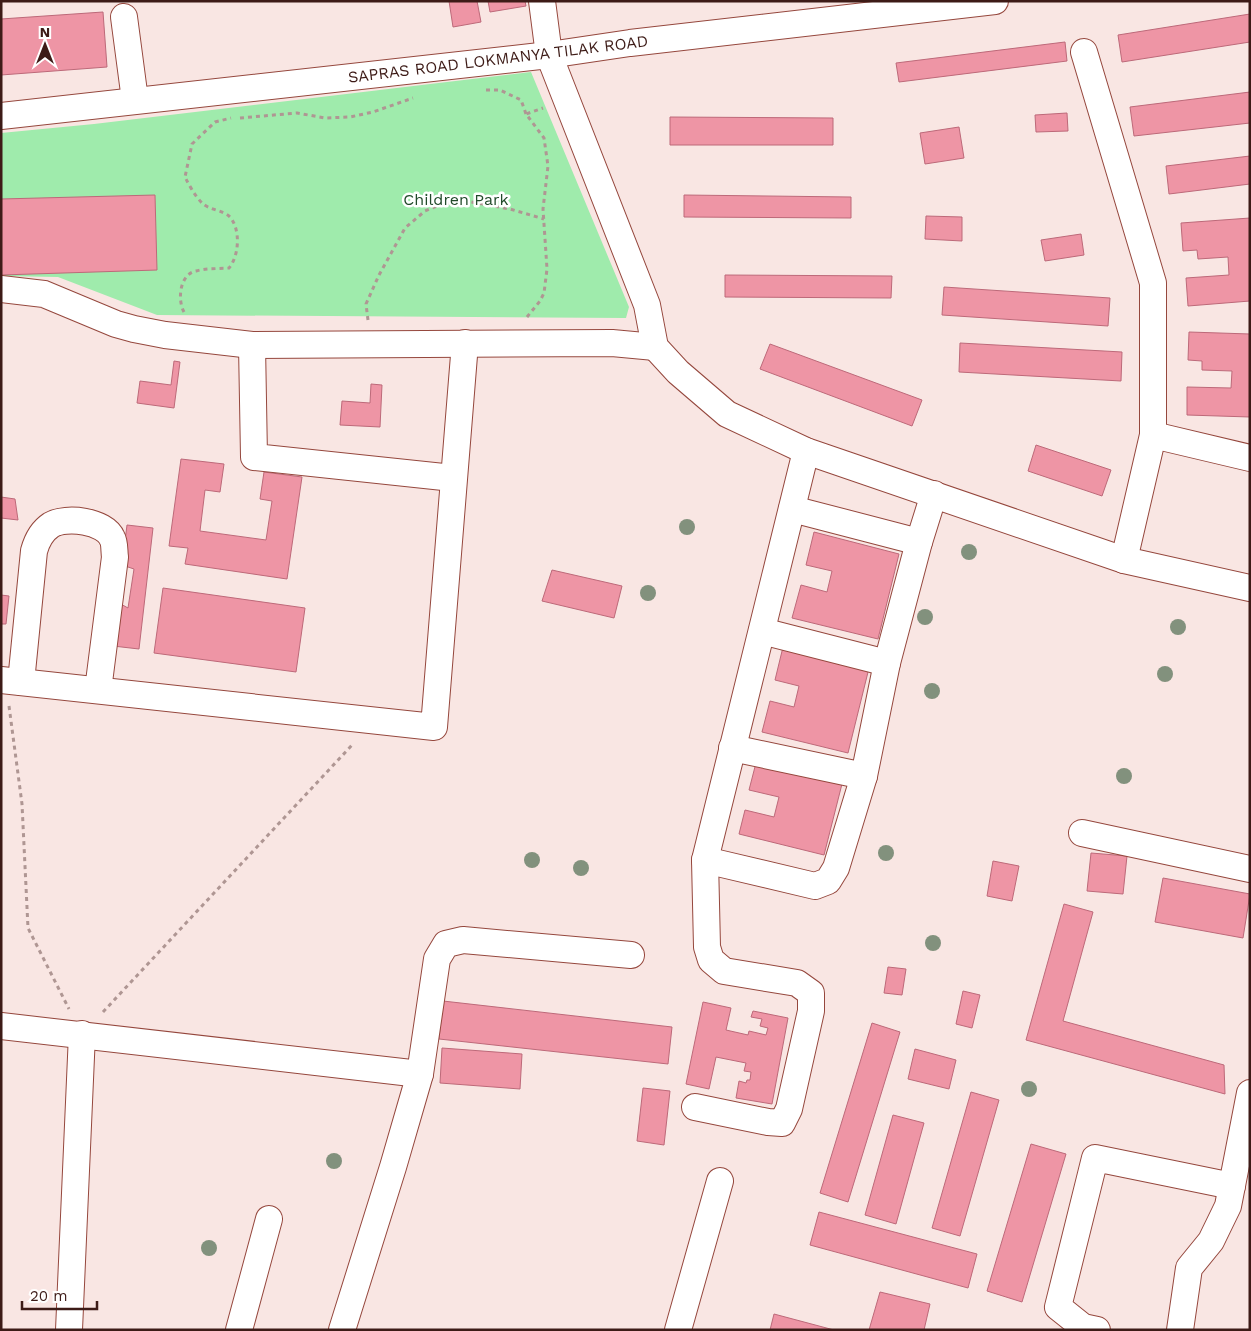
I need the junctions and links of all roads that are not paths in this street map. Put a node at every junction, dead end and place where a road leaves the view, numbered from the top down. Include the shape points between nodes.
1 (542, 1) edge
2 (995, 1) edge
3 (124, 17) dead end
4 (1084, 52) dead end
5 (550, 55) junction
6 (135, 100) junction
7 (1, 116) edge
8 (1, 289) edge
9 (465, 343) junction
10 (252, 345) junction
11 (655, 347) junction
12 (1153, 436) junction
13 (806, 451) junction
14 (1250, 458) edge
15 (454, 478) junction
16 (934, 494) junction
17 (792, 509) junction
18 (919, 542) junction
19 (1124, 560) junction
20 (1250, 588) edge
21 (762, 631) junction
22 (887, 663) junction
23 (11, 681) edge
24 (98, 690) junction
25 (732, 748) junction
26 (864, 776) junction
27 (1082, 833) dead end
28 (704, 860) junction
29 (1250, 869) edge
30 (631, 955) dead end
31 (1, 1026) edge
32 (82, 1034) junction
33 (420, 1074) junction
34 (1249, 1098) edge
35 (695, 1107) dead end
36 (720, 1182) dead end
37 (1232, 1186) junction
38 (269, 1219) dead end
39 (69, 1330) edge
40 (240, 1330) edge
41 (342, 1330) edge
42 (678, 1330) edge
43 (1096, 1330) edge
44 (1180, 1330) edge

1 - 5 street
2 - 5 street, SAPRAS ROAD LOKMANYA TILAK ROAD
3 - 6 street
4 - 12 street via 1153,283
5 - 6 street, SAPRAS ROAD LOKMANYA TILAK ROAD
5 - 11 street via 648,305
6 - 7 street, SAPRAS ROAD LOKMANYA TILAK ROAD
8 - 10 street via 44,294 134,329
9 - 10 street
9 - 11 street via 612,343
9 - 15 street
10 - 15 street via 254,457
11 - 13 street via 678,372 727,414
12 - 14 street
12 - 19 street
13 - 16 street
13 - 17 street
15 - 24 street via 434,727
16 - 18 street
16 - 19 street
17 - 18 street
17 - 21 street
18 - 22 street
19 - 20 street
21 - 22 street
21 - 25 street
22 - 26 street
23 - 24 street
23 - 24 street via 37,542 53,524 73,520 106,530 114,545
25 - 26 street
25 - 28 street
26 - 28 street via 836,868 828,881 815,886
27 - 29 street
28 - 35 street via 707,947 711,960 724,972 797,983 811,993 811,1012 789,1109 782,1123
30 - 33 street via 462,940 446,944 437,959
31 - 32 street
32 - 33 street
32 - 39 street
33 - 41 street
34 - 37 street
36 - 42 street
37 - 43 street via 1095,1158 1058,1306 1083,1327
37 - 44 street via 1228,1206 1211,1241 1189,1268
38 - 40 street

